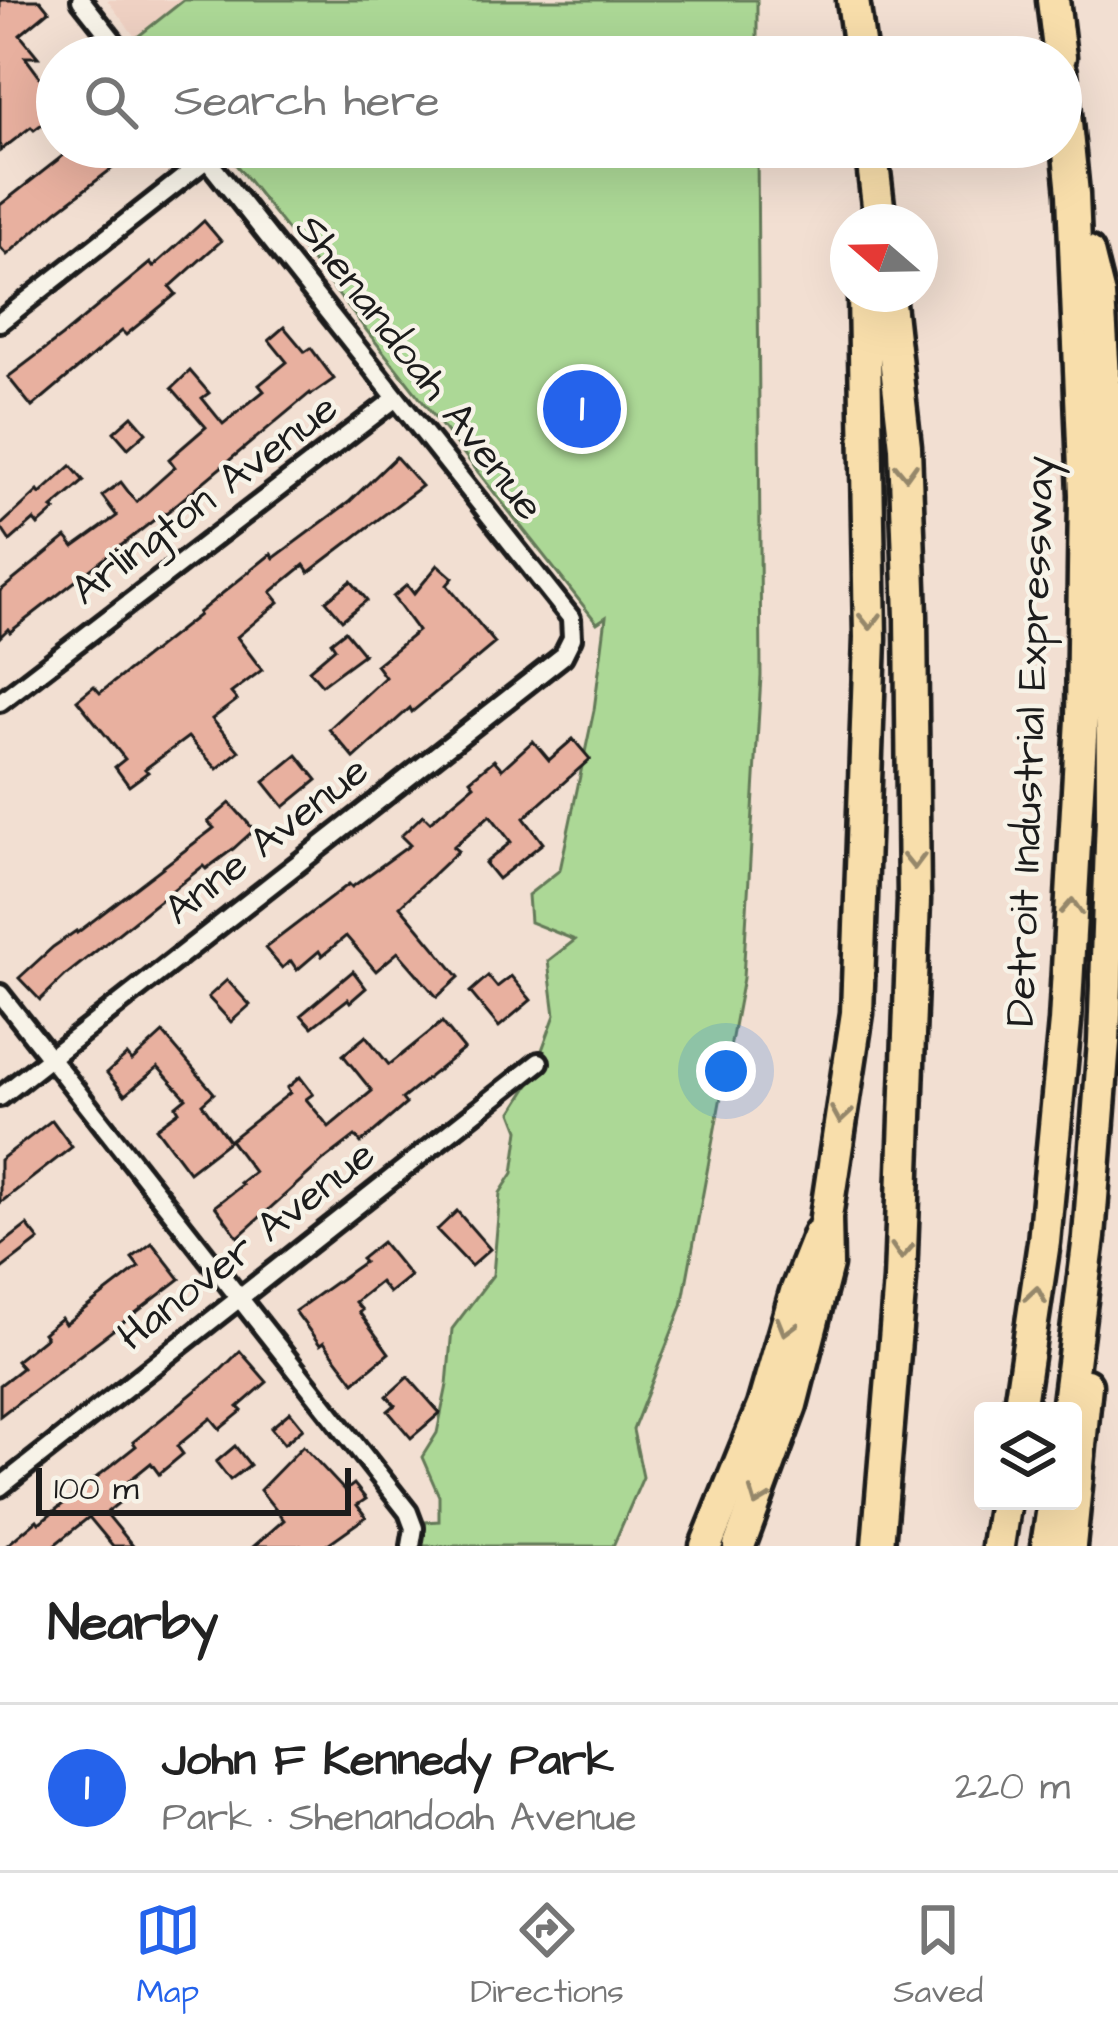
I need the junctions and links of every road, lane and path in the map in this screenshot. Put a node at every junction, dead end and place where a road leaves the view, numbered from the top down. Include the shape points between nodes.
1 (81, 0) edge
2 (854, 0) edge
3 (1053, 0) edge
4 (109, 36) edge
5 (858, 36) edge
6 (1057, 36) edge
7 (184, 168) edge
8 (214, 168) edge
9 (862, 168) edge
10 (874, 168) edge
11 (1070, 168) edge
12 (1072, 194) junction
13 (863, 204) edge
14 (878, 204) edge
15 (864, 312) edge
16 (890, 312) edge
17 (0, 322) edge
18 (396, 398) junction
19 (572, 638) joint
20 (0, 702) edge
21 (0, 994) edge
22 (49, 1057) junction
23 (538, 1062) dead end
24 (0, 1097) edge
25 (826, 1217) junction
26 (1089, 1237) junction
27 (240, 1298) junction
28 (1020, 1402) edge
29 (1068, 1402) edge
30 (0, 1487) edge
31 (1004, 1510) edge
32 (1053, 1510) edge
33 (413, 1541) edge
34 (706, 1546) edge
35 (739, 1546) edge
36 (878, 1546) edge
37 (998, 1546) edge
38 (1047, 1546) edge
39 (1070, 1546) edge

1 - 4 street
2 - 5 highway
3 - 6 highway
7 - 17 street
8 - 18 street, Shenandoah Avenue
9 - 13 highway
10 - 14 highway
11 - 12 highway, Detroit Industrial Expressway
12 - 26 highway via 1100,296 1111,492 1112,817
28 -> 12 highway, Detroit Industrial Expressway via 1065,1022 1082,719 1085,495
15 -> 25 highway via 870,638 857,1012
16 -> 36 highway via 905,447 914,900 901,1280
18 - 19 street, Shenandoah Avenue via 571,618
18 - 20 street, Arlington Avenue
19 - 22 street, Anne Avenue via 562,656
21 - 22 street
22 - 24 street, Anne Avenue
22 - 27 street
23 - 27 street, Hanover Avenue
25 -> 34 highway
25 -> 35 highway via 827,1265 791,1405
26 - 29 highway
26 - 39 highway via 1092,1329
27 - 30 street, Hanover Avenue
27 - 33 street via 408,1512
31 - 37 highway
32 - 38 highway

